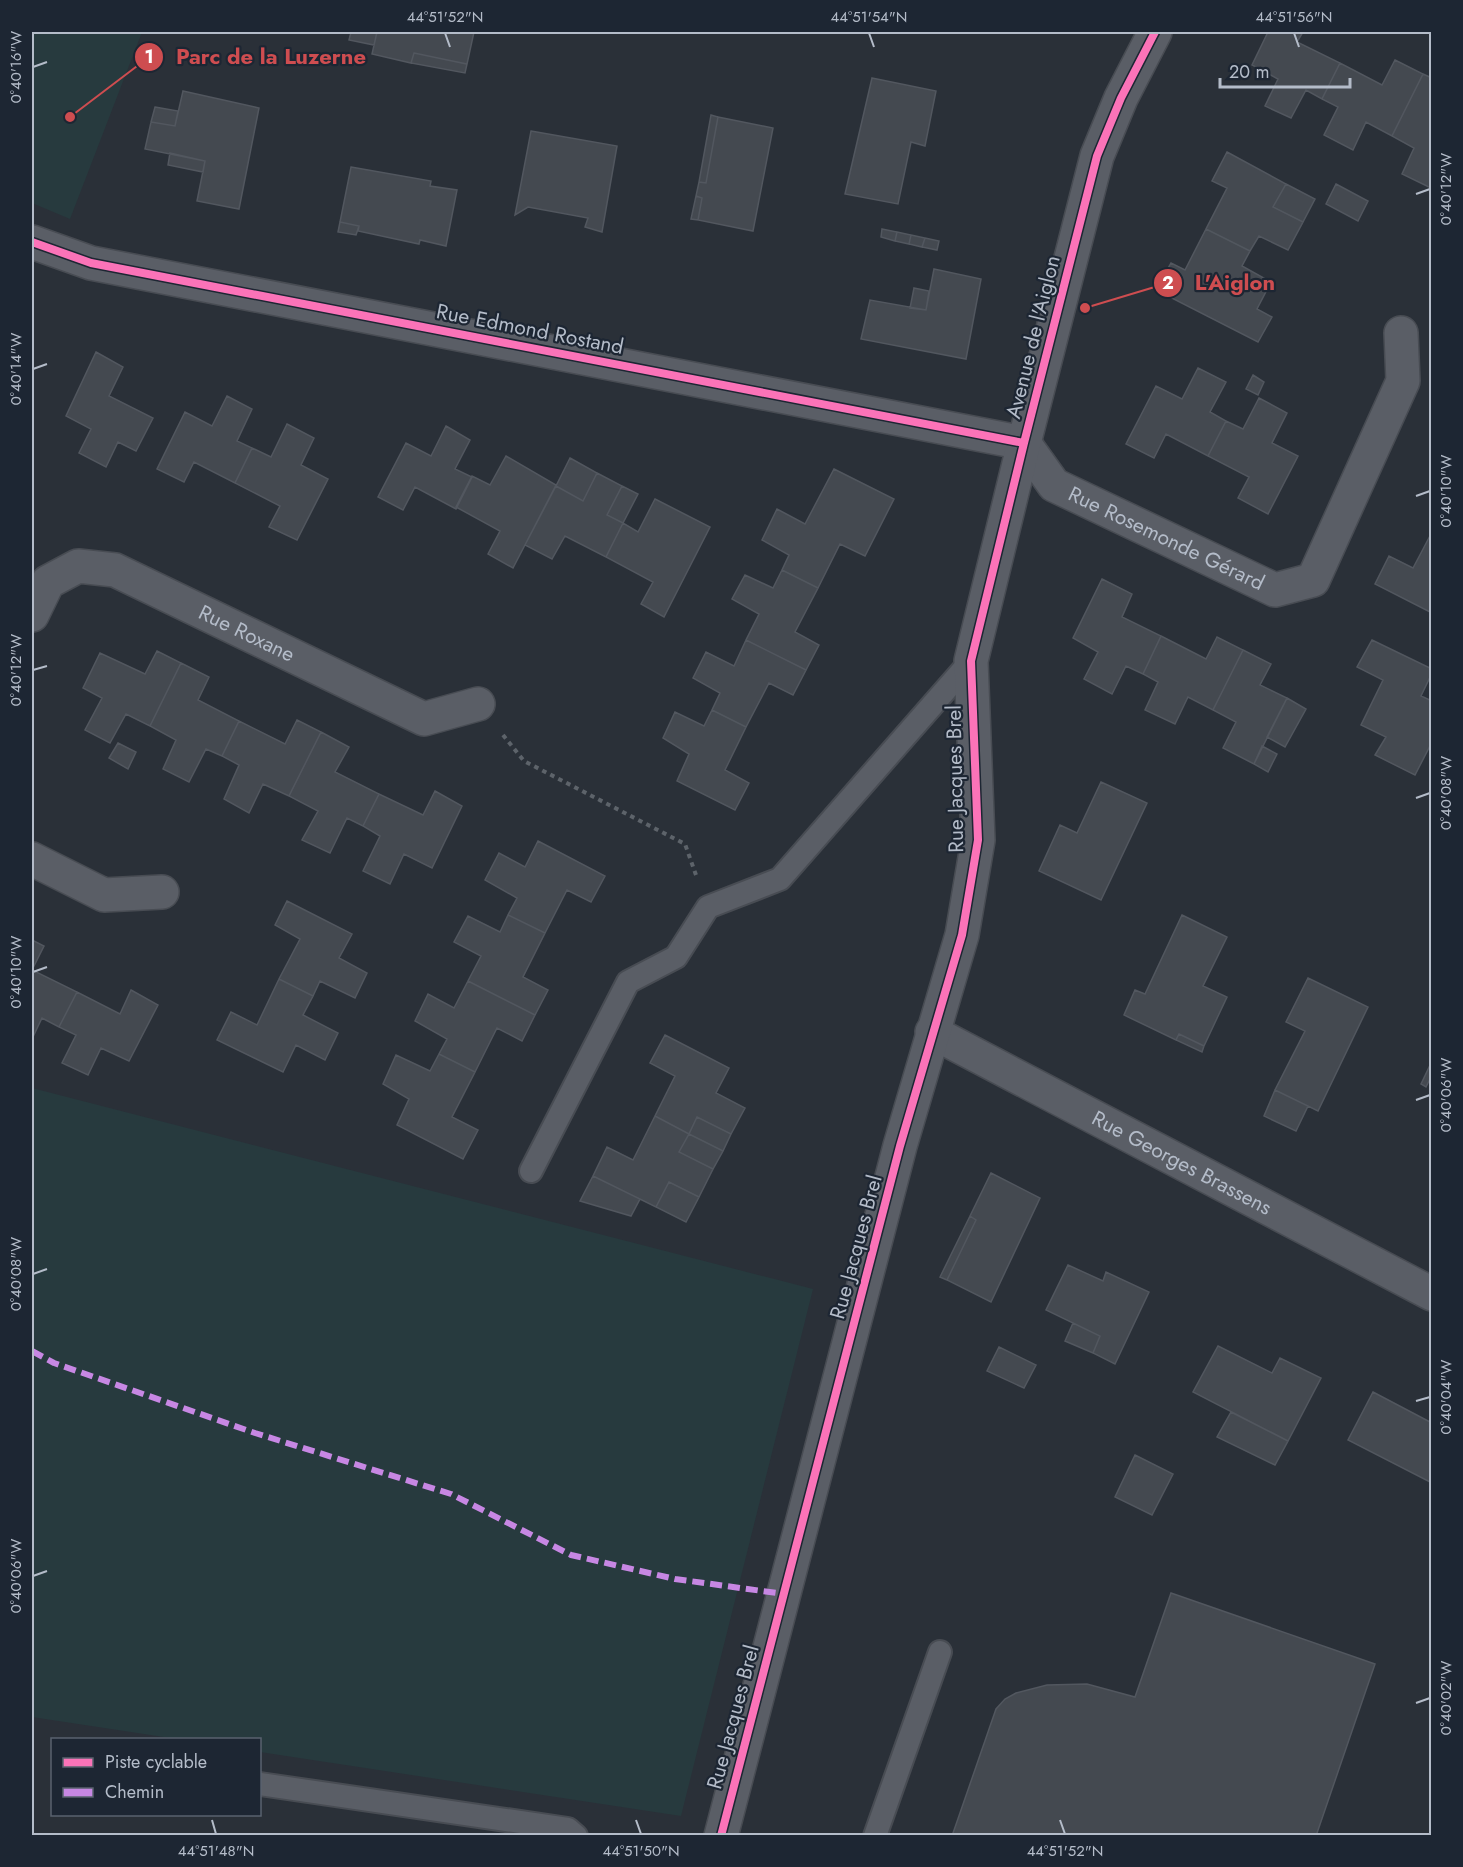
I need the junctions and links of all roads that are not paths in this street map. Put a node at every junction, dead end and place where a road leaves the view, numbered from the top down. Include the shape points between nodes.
1 (1155, 32) edge
2 (32, 242) edge
3 (1401, 333) dead end
4 (1024, 443) junction
5 (32, 615) edge
6 (971, 661) junction
7 (478, 704) road end
8 (32, 859) edge
9 (162, 892) dead end
10 (932, 1032) junction
11 (531, 1172) dead end
12 (1431, 1294) edge
13 (940, 1652) dead end
14 (261, 1784) edge
15 (576, 1836) edge
16 (721, 1836) edge
17 (875, 1836) edge

1 - 4 street, Avenue de l'Aiglon via 1097,156
2 - 4 street, Rue Edmond Rostand via 91,262
3 - 4 street, Rue Rosemonde Gérard via 1403,381 1313,580 1275,590 1054,485
4 - 6 street, Avenue de l'Aiglon
5 - 7 street, Rue Roxane via 48,582 78,566 115,570 424,719
6 - 10 street, Rue Jacques Brel via 978,840 962,934
6 - 11 lane via 780,879 708,907 676,957 628,982
8 - 9 street via 104,895
10 - 12 street, Rue Georges Brassens
10 - 16 street, Rue Jacques Brel
13 - 17 lane
14 - 15 lane via 568,1829

